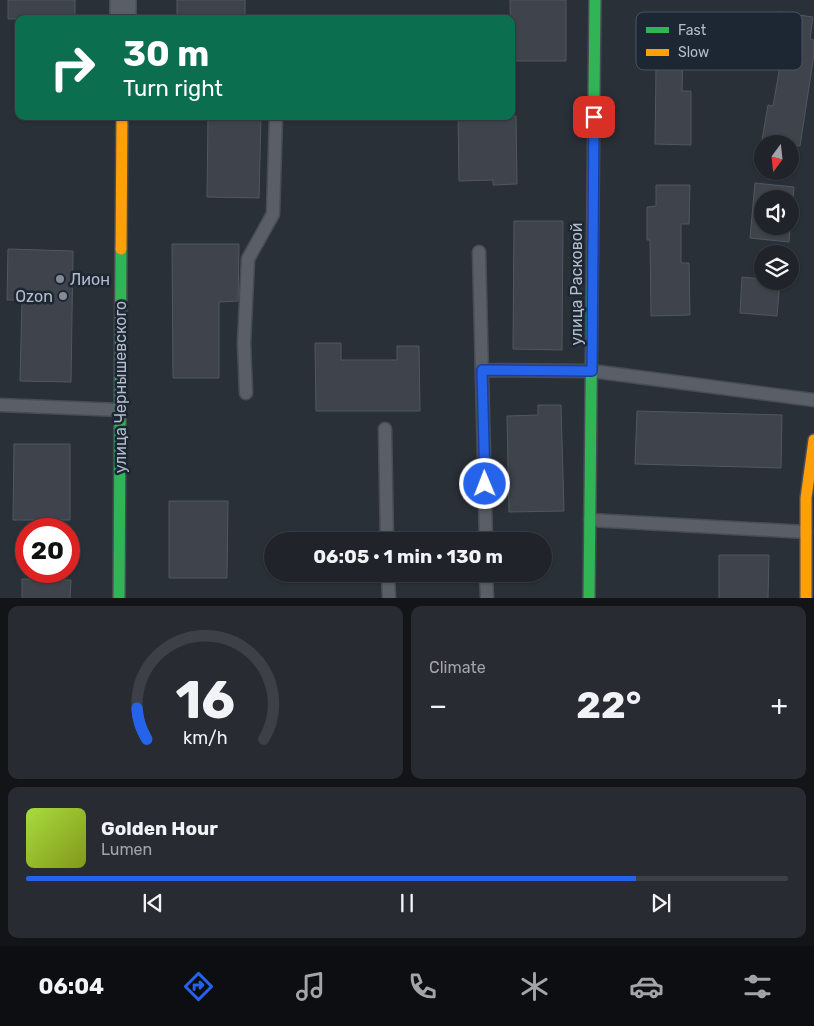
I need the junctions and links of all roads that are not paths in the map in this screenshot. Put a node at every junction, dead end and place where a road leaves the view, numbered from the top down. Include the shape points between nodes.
1 (123, 0) edge
2 (595, 0) edge
3 (123, 15) edge
4 (122, 120) edge
5 (276, 120) edge
6 (479, 252) dead end
7 (482, 370) junction
8 (592, 371) junction
9 (246, 393) dead end
10 (814, 400) edge
11 (0, 405) edge
12 (120, 410) junction
13 (385, 429) dead end
14 (814, 440) edge
15 (590, 520) junction
16 (387, 532) edge
17 (486, 532) edge
18 (806, 532) junction
19 (388, 582) edge
20 (486, 582) edge
21 (119, 598) edge
22 (389, 598) edge
23 (487, 598) edge
24 (589, 598) edge
25 (806, 598) edge

1 - 3 street
2 - 8 street, улица Расковой
4 - 12 street, улица Чернышевского
5 - 9 lane via 273,214 248,260 244,343
6 - 7 lane
7 - 8 lane
7 - 17 lane
8 - 10 lane
8 - 15 street, улица Расковой
11 - 12 lane
12 - 21 street, улица Чернышевского
13 - 16 lane
14 - 18 street via 806,498
15 - 18 lane
15 - 24 street, улица Расковой
18 - 25 street
19 - 22 lane
20 - 23 lane

